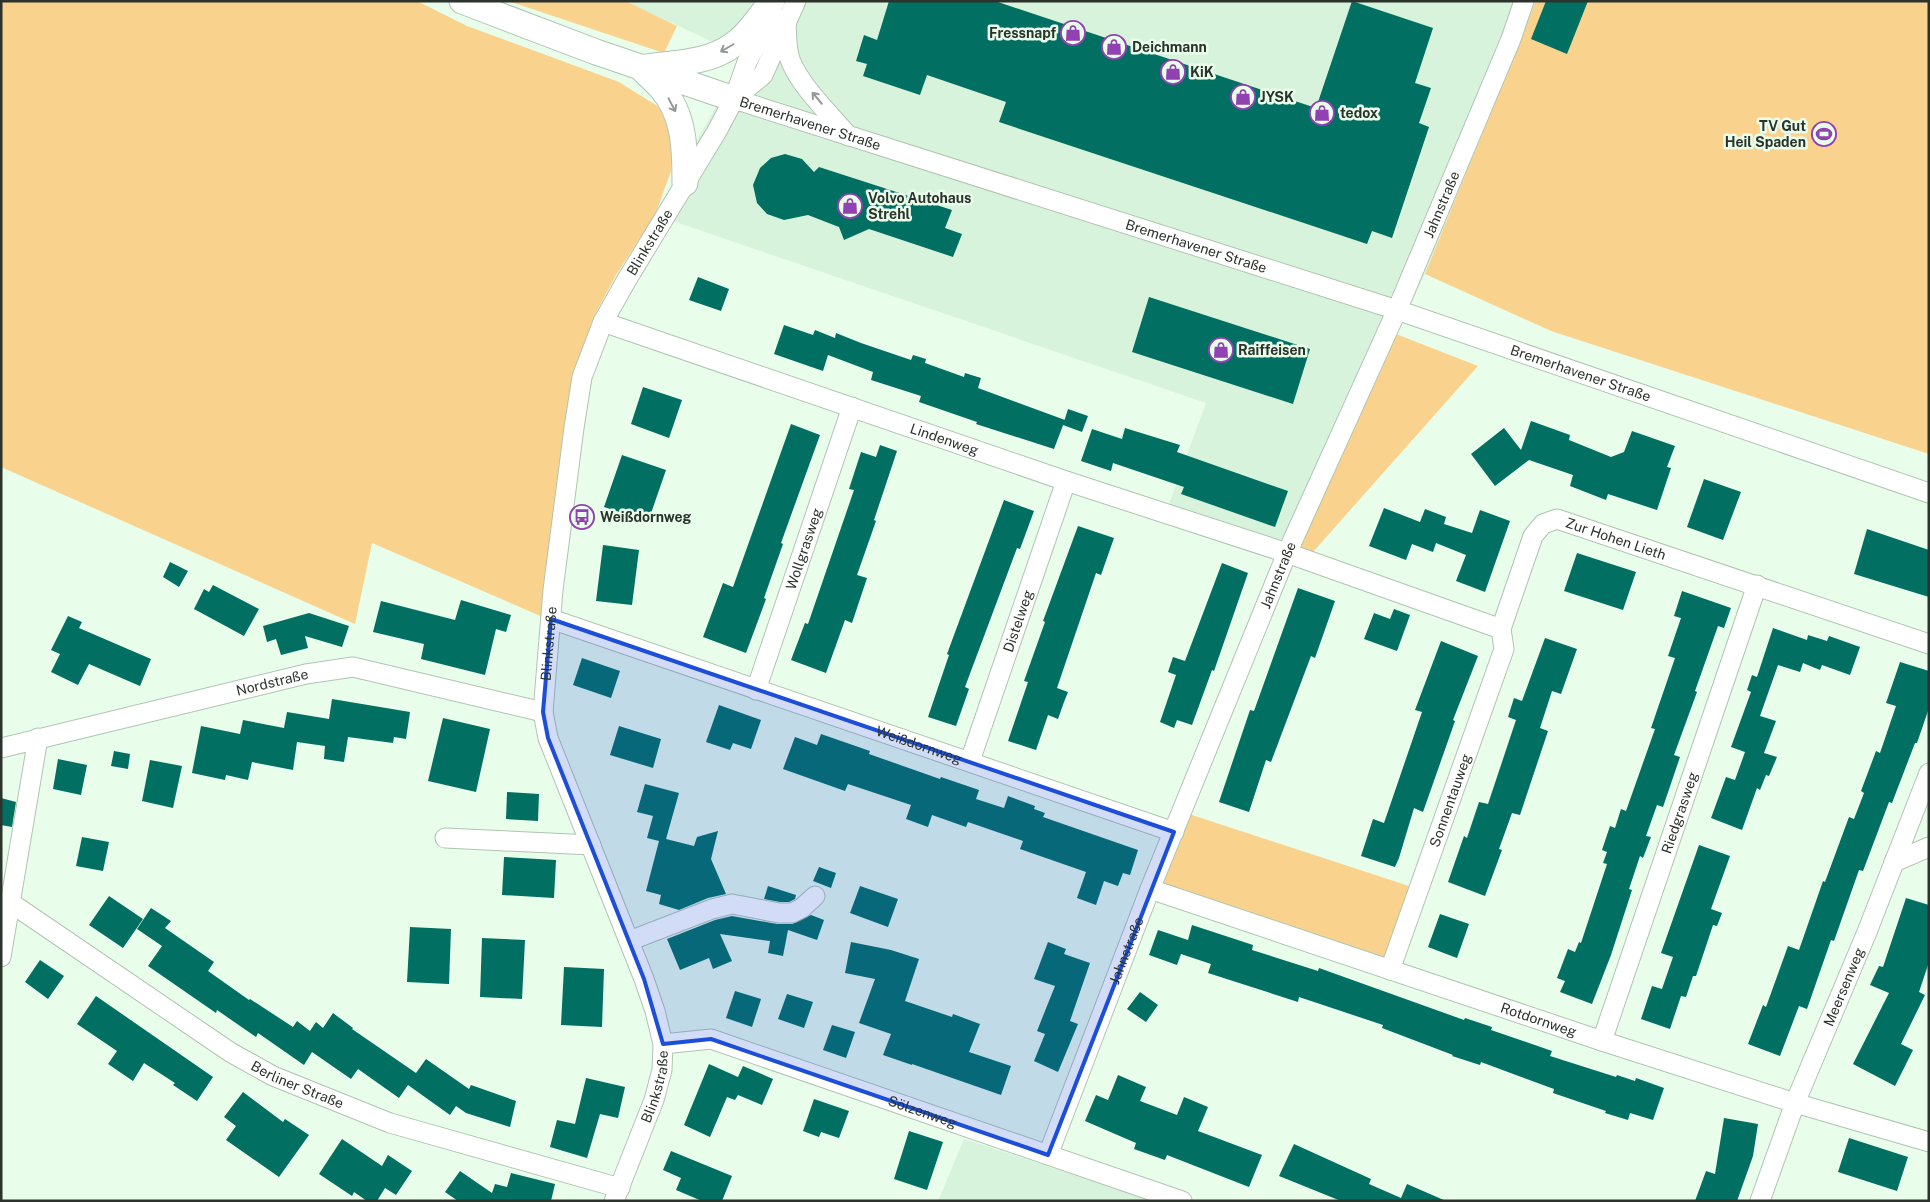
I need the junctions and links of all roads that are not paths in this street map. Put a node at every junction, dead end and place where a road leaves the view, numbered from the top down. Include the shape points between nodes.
1 (462, 1) edge
2 (772, 1) edge
3 (778, 1) edge
4 (796, 1) edge
5 (1524, 1) edge
6 (786, 24) junction
7 (641, 68) junction
8 (734, 99) junction
9 (848, 136) junction
10 (685, 183) junction
11 (1397, 310) junction
12 (603, 322) junction
13 (852, 407) junction
14 (1066, 481) junction
15 (1929, 493) edge
16 (1286, 553) junction
17 (1757, 585) junction
18 (551, 620) junction
19 (1502, 629) junction
20 (1929, 644) edge
21 (756, 690) junction
22 (543, 712) junction
23 (38, 738) junction
24 (1, 748) edge
25 (970, 762) junction
26 (1929, 773) edge
27 (1174, 832) junction
28 (445, 838) dead end
29 (591, 845) junction
30 (1929, 847) edge
31 (1894, 862) junction
32 (1150, 889) junction
33 (815, 896) dead end
34 (11, 903) junction
35 (629, 941) junction
36 (1, 957) edge
37 (1390, 970) junction
38 (1602, 1041) junction
39 (663, 1044) junction
40 (1795, 1103) junction
41 (1929, 1142) edge
42 (1048, 1155) junction
43 (617, 1194) edge
44 (1182, 1201) edge
45 (1760, 1201) edge

1 - 7 main road, Bremerhavener Straße
2 -> 7 main road via 750,30 733,45 712,56
3 - 8 street via 747,62
4 - 6 street
5 - 11 street, Jahnstraße
6 - 8 street via 763,75
9 -> 6 street via 791,62
7 - 8 main road, Bremerhavener Straße
7 -> 10 main road via 664,91 676,112 685,148
8 - 9 street, Bremerhavener Straße
8 - 10 street, Blinkstraße
9 - 11 street, Bremerhavener Straße
10 - 12 street, Blinkstraße
11 - 15 street, Bremerhavener Straße
11 - 16 street, Jahnstraße
12 - 13 street, Lindenweg
12 - 18 street, Blinkstraße via 581,385
13 - 14 street, Lindenweg
13 - 21 street, Wollgrasweg
14 - 16 street, Lindenweg
14 - 25 street, Distelweg
16 - 19 street
16 - 27 street, Jahnstraße
17 - 19 street, Zur Hohen Lieth via 1557,519 1543,524 1533,536
17 - 20 street, Zur Hohen Lieth
17 - 38 street, Riedgrasweg
18 - 21 street, Weißdornweg
18 - 22 street, Blinkstraße
19 - 37 street, Sonnentauweg via 1504,649
21 - 25 street, Weißdornweg
22 - 23 street, Nordstraße via 353,667 306,674
22 - 29 street, Blinkstraße via 548,738
23 - 24 street, Nordstraße
23 - 34 street
25 - 27 street, Weißdornweg
26 - 31 street, Meersenweg
27 - 32 street, Jahnstraße
28 - 29 street
29 - 35 street, Blinkstraße
30 - 31 street
31 - 40 street, Meersenweg
32 - 37 street, Rotdornweg
32 - 42 street, Jahnstraße
33 - 35 street via 792,913 732,904 712,908
34 - 36 street
34 - 43 street, Berliner Straße via 230,1052 273,1076 390,1123
35 - 39 street, Blinkstraße via 656,1011
37 - 38 street, Rotdornweg
38 - 40 street, Rotdornweg
39 - 42 street, Sölzenweg via 711,1039
39 - 43 street, Blinkstraße via 662,1070 654,1100
40 - 41 street, Rotdornweg
40 - 45 street, Meersenweg
42 - 44 street, Sölzenweg

